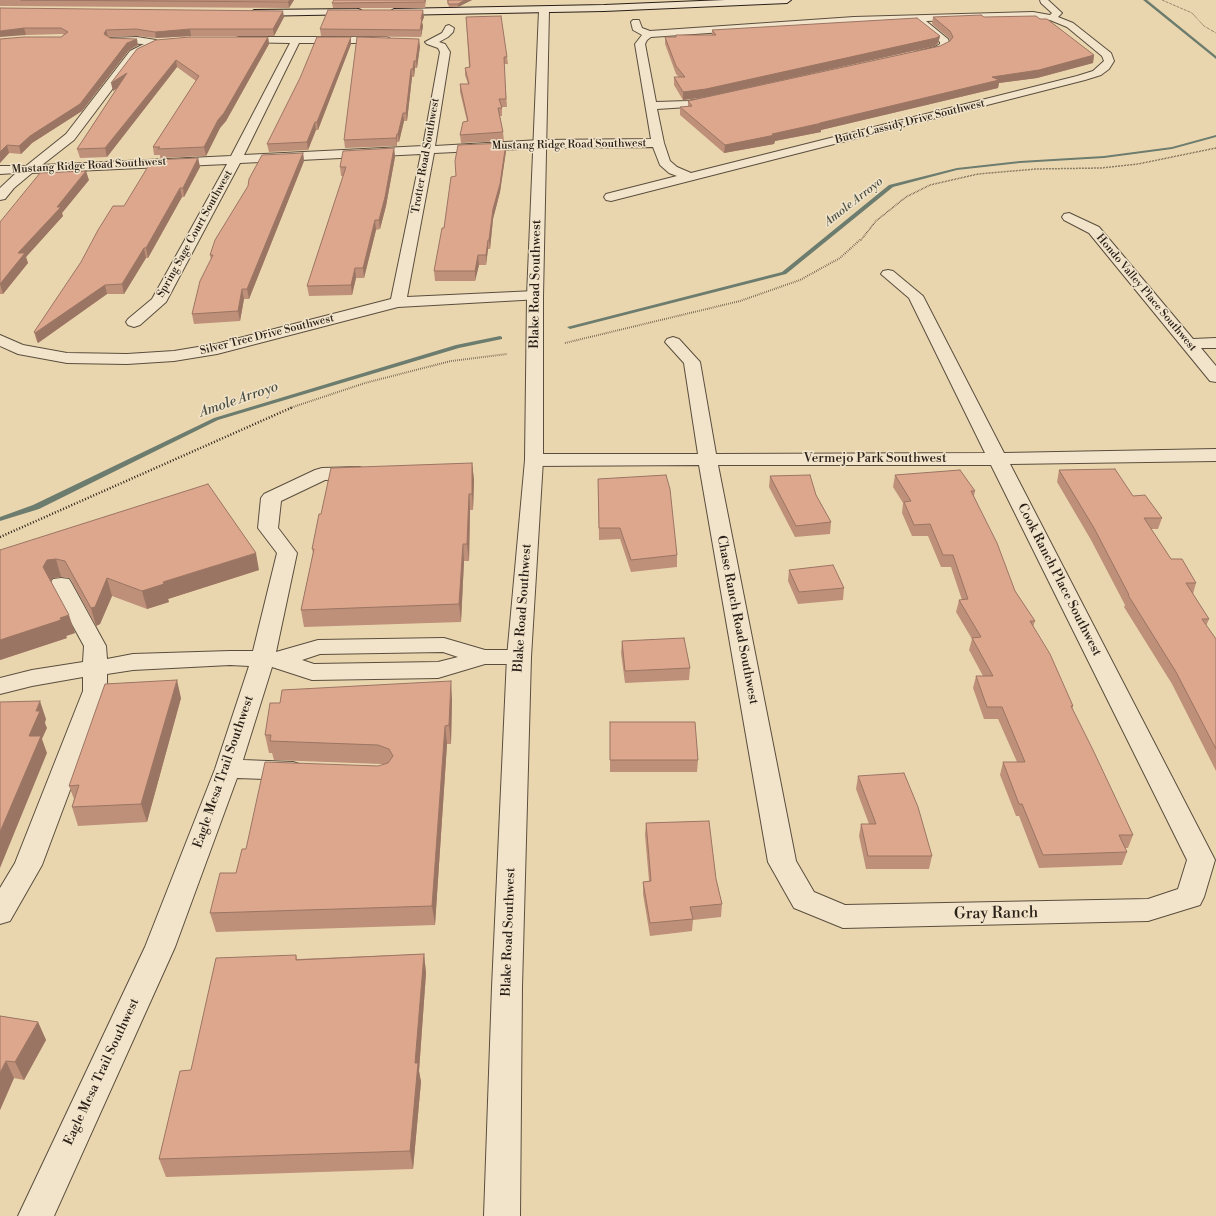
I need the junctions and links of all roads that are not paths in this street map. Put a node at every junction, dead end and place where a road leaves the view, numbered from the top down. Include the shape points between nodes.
1 (787, 0) edge
2 (1044, 1) dead end
3 (544, 5) edge
4 (241, 12) edge
5 (367, 12) edge
6 (382, 12) edge
7 (916, 18) junction
8 (1052, 18) junction
9 (636, 22) dead end
10 (448, 28) dead end
11 (649, 34) junction
12 (112, 40) edge
13 (228, 40) edge
14 (296, 40) junction
15 (393, 40) edge
16 (169, 42) edge
17 (156, 43) junction
18 (908, 56) edge
19 (729, 96) edge
20 (652, 106) junction
21 (658, 143) junction
22 (540, 144) junction
23 (428, 150) junction
24 (236, 160) junction
25 (0, 170) edge
26 (28, 170) junction
27 (689, 177) junction
28 (0, 196) edge
29 (611, 197) dead end
30 (1069, 217) dead end
31 (888, 274) dead end
32 (535, 296) junction
33 (398, 302) junction
34 (134, 322) dead end
35 (0, 340) edge
36 (673, 342) dead end
37 (1216, 343) edge
38 (1189, 344) junction
39 (1216, 378) edge
40 (1216, 455) edge
41 (708, 459) junction
42 (997, 459) junction
43 (534, 460) junction
44 (382, 472) edge
45 (61, 584) dead end
46 (373, 646) junction
47 (519, 656) junction
48 (484, 657) junction
49 (271, 660) junction
50 (96, 667) junction
51 (369, 671) junction
52 (0, 686) edge
53 (228, 769) junction
54 (312, 772) edge
55 (1190, 897) joint
56 (804, 900) joint
57 (0, 913) edge
58 (36, 1216) edge
59 (502, 1216) edge

1 - 3 street
2 - 8 street via 1057,13
3 - 6 street
3 - 22 street, Blake Road Southwest
4 - 5 street
7 - 8 street via 1026,15
7 - 11 street
7 - 18 street via 945,41 945,45 939,49
8 - 27 street, Butch Cassidy Drive Southwest via 1070,25 1106,55 1108,61 1105,67 1097,73 1081,78
9 - 11 street via 638,30
10 - 23 street, Trotter Road Southwest via 445,35 427,41 442,46 445,52
11 - 20 street via 640,44
12 - 17 street
13 - 14 street
14 - 15 street
14 - 24 street, Spring Sage Court Southwest
16 - 17 street
17 - 26 street via 134,53 70,137
19 - 20 street via 688,104
20 - 21 street
21 - 22 street, Mustang Ridge Road Southwest
21 - 27 street via 664,162 673,170
22 - 23 street, Mustang Ridge Road Southwest
22 - 32 street, Blake Road Southwest
23 - 24 street, Mustang Ridge Road Southwest
23 - 33 street, Trotter Road Southwest
24 - 26 street, Mustang Ridge Road Southwest
24 - 34 street, Spring Sage Court Southwest via 158,302
25 - 26 street, Mustang Ridge Road Southwest
26 - 28 street
27 - 29 street, Butch Cassidy Drive Southwest
30 - 38 street, Hondo Valley Place Southwest via 1094,230
31 - 42 street, Cook Ranch Place Southwest via 915,296
32 - 33 street, Silver Tree Drive Southwest
32 - 43 street, Blake Road Southwest
33 - 35 street, Silver Tree Drive Southwest via 217,349 174,356 127,359 66,358 18,349
36 - 41 street, Chase Ranch Road Southwest via 692,362
37 - 38 street
38 - 39 street, Hondo Valley Place Southwest
40 - 42 street, Vermejo Park Southwest
41 - 42 street, Vermejo Park Southwest
41 - 43 street, Vermejo Park Southwest
41 - 56 street, Chase Ranch Road Southwest via 782,862
42 - 55 street, Cook Ranch Place Southwest via 1200,860
43 - 47 street, Blake Road Southwest
44 - 49 street, Eagle Mesa Trail Southwest via 322,474 271,498 268,528 287,553
45 - 50 street via 95,646
46 - 48 street via 444,645
46 - 49 street via 318,647
46 - 51 street
47 - 48 street
47 - 59 street, Blake Road Southwest
48 - 51 street via 438,670
49 - 50 street via 230,658 133,662
49 - 51 street via 312,672
49 - 53 street, Eagle Mesa Trail Southwest
50 - 52 street
50 - 57 street via 95,691 28,865
53 - 54 street
53 - 58 street, Eagle Mesa Trail Southwest via 160,947
55 - 56 street, Gray Ranch via 1148,910 843,917

